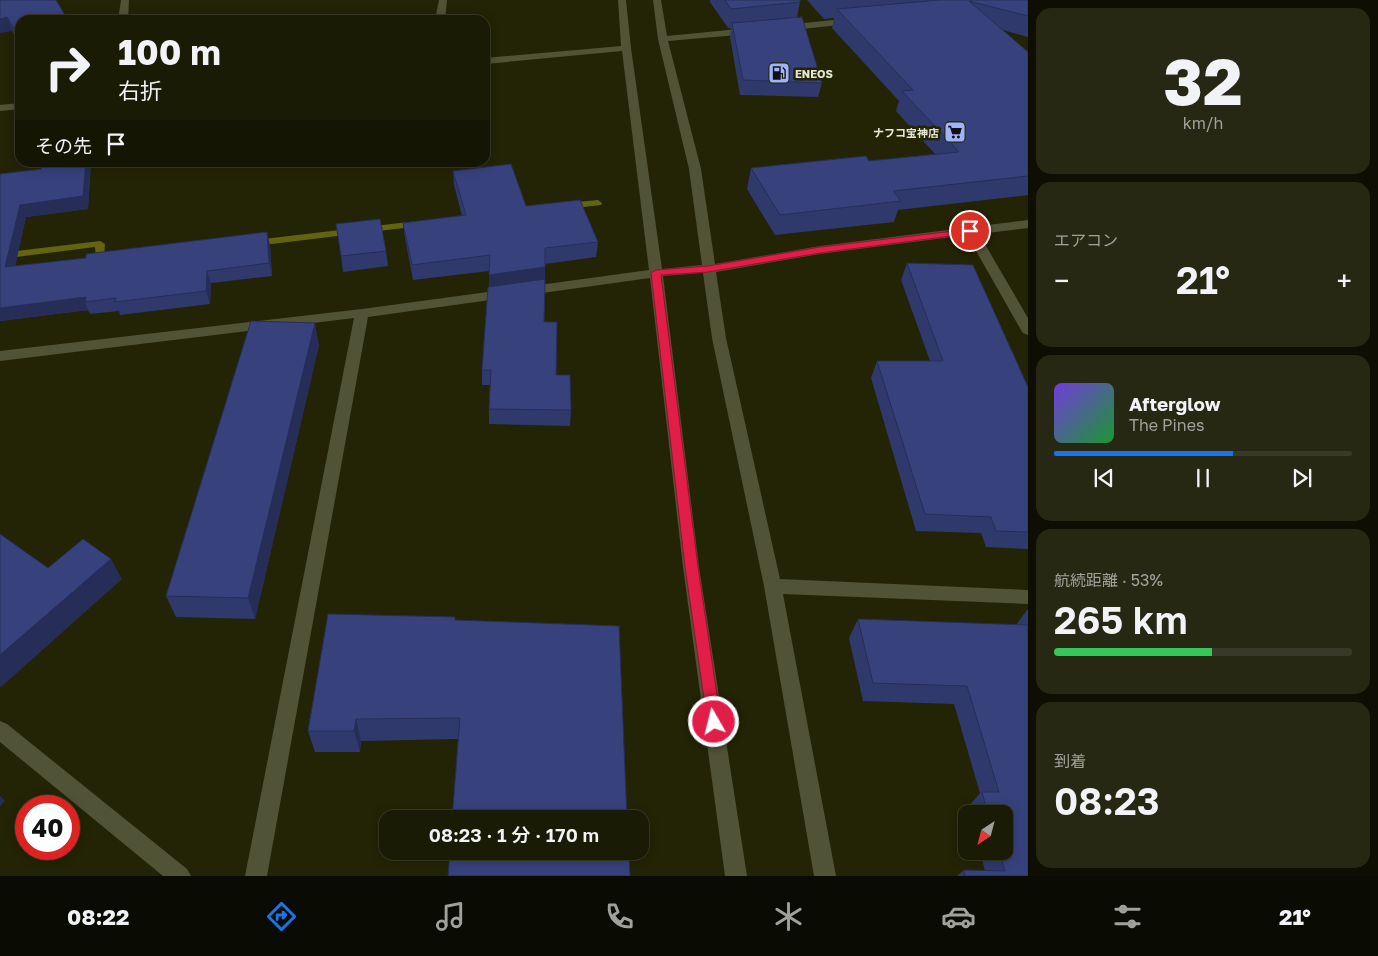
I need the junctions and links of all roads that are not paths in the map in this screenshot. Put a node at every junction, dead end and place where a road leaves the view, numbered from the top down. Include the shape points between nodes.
1 (125, 0) edge
2 (443, 0) edge
3 (622, 0) edge
4 (657, 0) edge
5 (124, 15) edge
6 (441, 15) edge
7 (869, 20) edge
8 (663, 39) junction
9 (626, 48) junction
10 (490, 61) edge
11 (15, 106) edge
12 (0, 108) edge
13 (1028, 224) edge
14 (970, 231) junction
15 (708, 269) junction
16 (656, 273) junction
17 (362, 313) junction
18 (1028, 330) edge
19 (0, 356) edge
20 (773, 586) junction
21 (1028, 596) edge
22 (0, 730) edge
23 (180, 876) edge
24 (256, 876) edge
25 (736, 876) edge
26 (825, 876) edge

1 - 5 street
2 - 6 street
3 - 9 street
4 - 8 street
7 - 8 street
8 - 15 street via 695,169
9 - 10 street
9 - 16 street
11 - 12 street
13 - 14 street
14 - 15 street via 820,250
14 - 18 street
15 - 16 street
15 - 20 street via 719,338
16 - 17 street
16 - 25 street via 691,567
17 - 19 street
17 - 24 street
20 - 21 street
20 - 26 street
22 - 23 street

